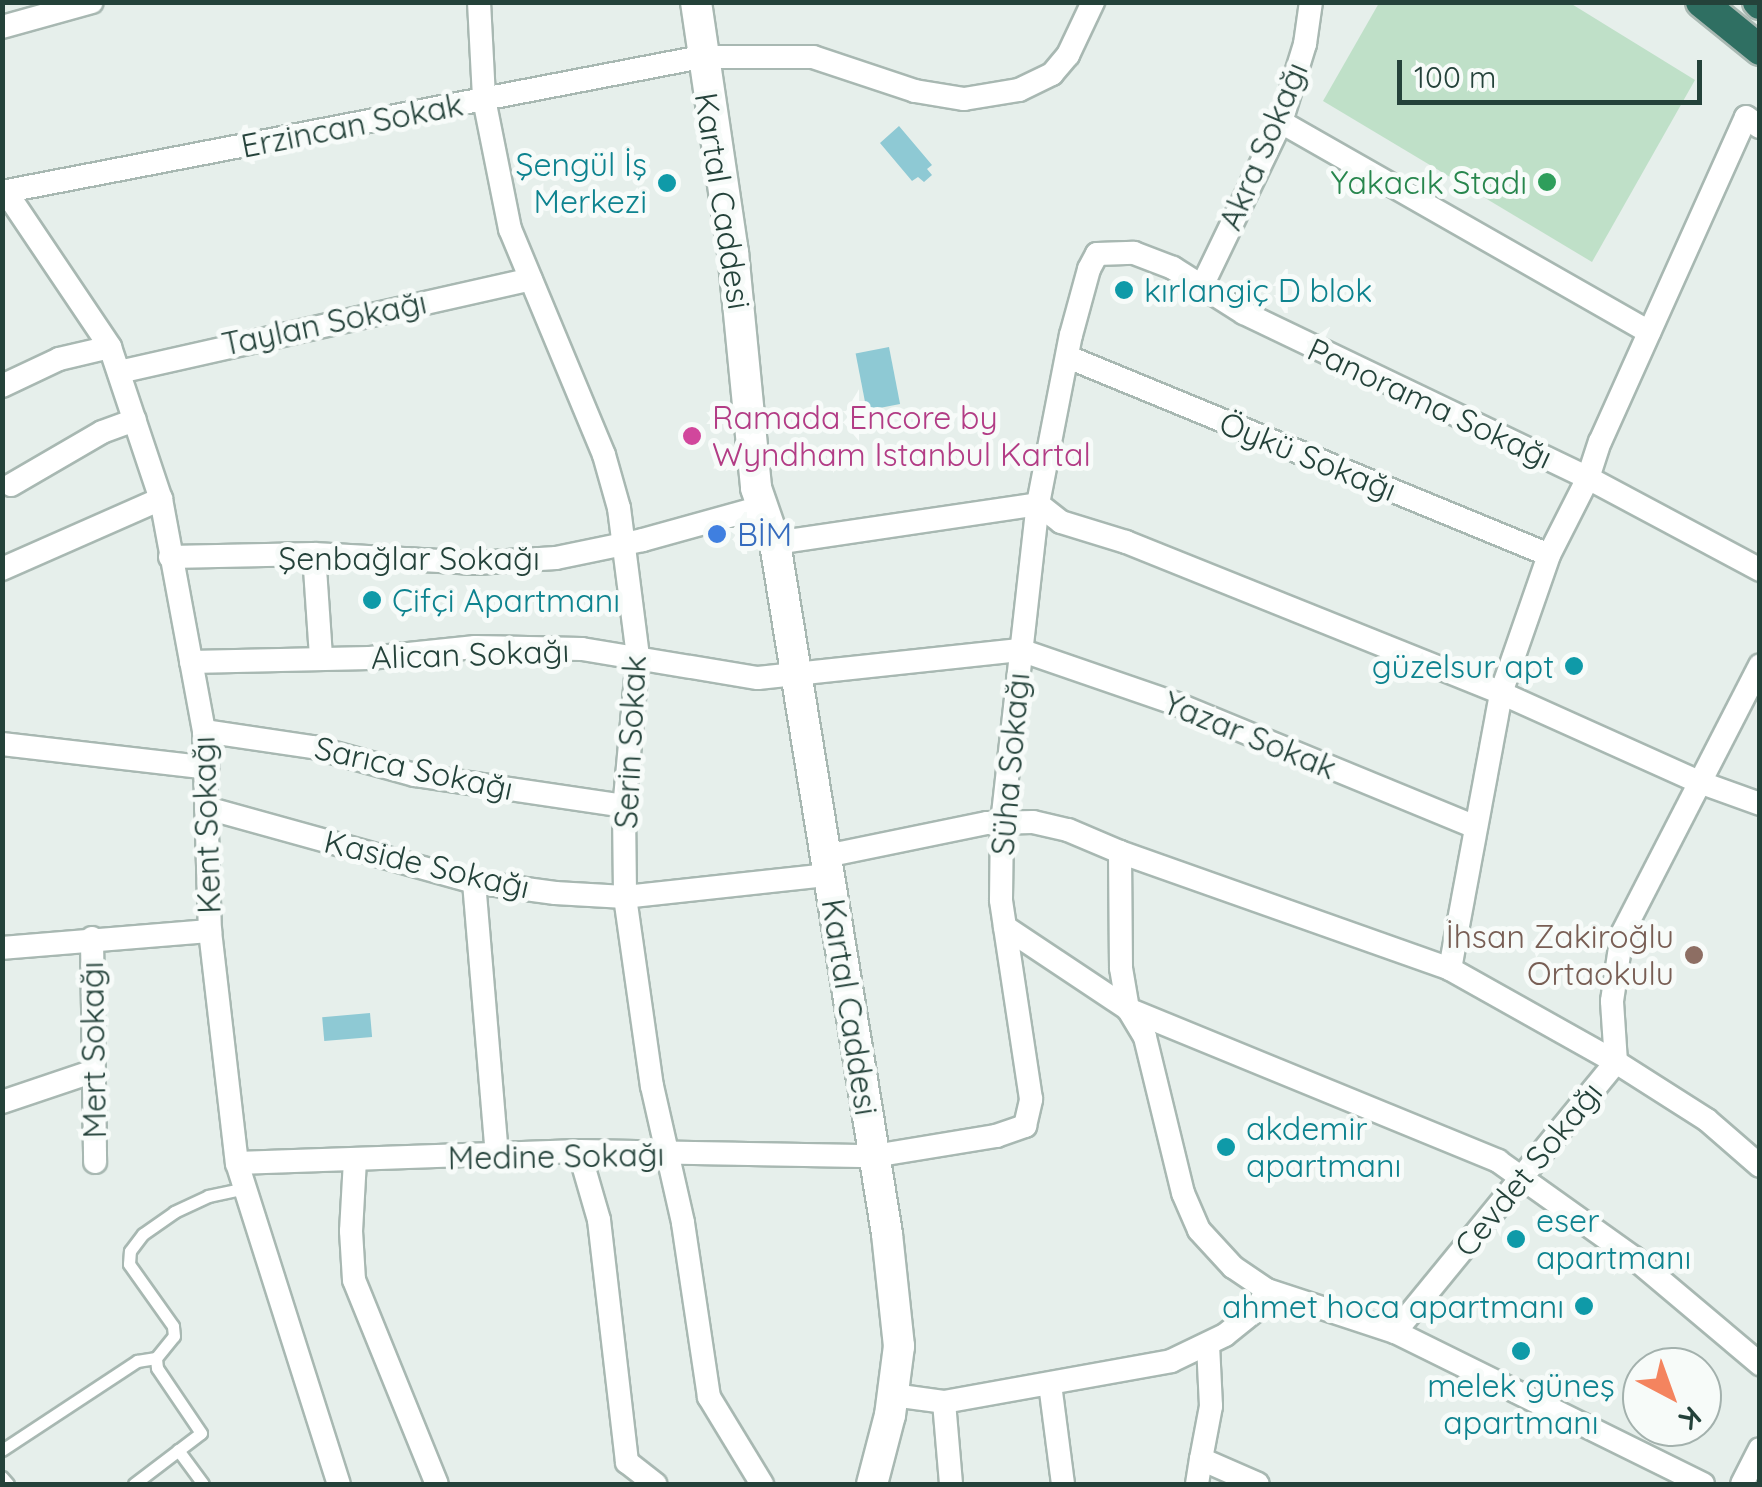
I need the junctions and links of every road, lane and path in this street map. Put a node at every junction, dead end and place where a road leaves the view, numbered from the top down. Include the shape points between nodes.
1 (92, 2) edge
2 (479, 2) edge
3 (696, 2) edge
4 (1093, 2) edge
5 (1311, 2) edge
6 (1688, 2) edge
7 (1700, 2) edge
8 (2, 27) edge
9 (1755, 46) edge
10 (701, 57) junction
11 (484, 99) junction
12 (1281, 122) junction
13 (1760, 127) edge
14 (4, 192) edge
15 (1098, 254) joint
16 (531, 279) junction
17 (1202, 286) junction
18 (1649, 332) junction
19 (110, 347) junction
20 (1068, 357) junction
21 (119, 372) junction
22 (2, 386) edge
23 (135, 420) junction
24 (1588, 478) junction
25 (11, 485) dead end
26 (161, 500) junction
27 (1038, 504) junction
28 (770, 526) junction
29 (621, 545) junction
30 (314, 554) junction
31 (1549, 555) junction
32 (170, 557) junction
33 (2, 569) edge
34 (1760, 570) edge
35 (1020, 650) junction
36 (638, 656) junction
37 (321, 658) junction
38 (190, 662) junction
39 (1760, 665) edge
40 (797, 673) junction
41 (1501, 693) junction
42 (204, 731) junction
43 (2, 744) edge
44 (208, 768) junction
45 (1700, 782) junction
46 (1760, 804) edge
47 (625, 806) junction
48 (207, 808) junction
49 (1002, 822) junction
50 (1476, 827) junction
51 (1120, 852) junction
52 (828, 866) junction
53 (474, 882) junction
54 (626, 897) junction
55 (1006, 928) junction
56 (210, 931) junction
57 (92, 938) junction
58 (2, 948) edge
59 (1450, 970) junction
60 (1128, 1009) junction
61 (1616, 1062) junction
62 (91, 1072) junction
63 (2, 1102) edge
64 (578, 1151) junction
65 (670, 1154) junction
66 (874, 1156) junction
67 (497, 1157) junction
68 (355, 1160) junction
69 (95, 1162) dead end
70 (237, 1163) junction
71 (1760, 1166) edge
72 (1522, 1176) junction
73 (245, 1188) junction
74 (1267, 1290) junction
75 (1395, 1332) junction
76 (1208, 1344) junction
77 (156, 1358) junction
78 (1760, 1364) edge
79 (1050, 1384) junction
80 (893, 1395) junction
81 (944, 1402) junction
82 (1760, 1449) edge
83 (2, 1450) edge
84 (178, 1450) junction
85 (1200, 1458) junction
86 (2, 1478) edge
87 (8, 1484) edge
88 (134, 1484) edge
89 (202, 1484) edge
90 (340, 1484) edge
91 (437, 1484) edge
92 (655, 1484) edge
93 (762, 1484) edge
94 (872, 1484) edge
95 (951, 1484) edge
96 (1063, 1484) edge
97 (1197, 1484) edge
98 (1258, 1484) edge
99 (1704, 1484) edge
100 (1742, 1484) edge

1 - 8 street
2 - 11 street, Serin Sokak
3 - 10 main road, Kartal Caddesi
4 - 10 street via 1052,74 1019,90 964,99 915,91 813,57
5 - 12 street, Akra Sokağı
6 - 9 highway
7 - 9 highway
10 - 11 street, Erzincan Sokak
10 - 28 main road, Kartal Caddesi via 750,399 774,483
11 - 14 street, Erzincan Sokak
11 - 16 street, Serin Sokak via 510,228
12 - 17 street, Akra Sokağı
12 - 18 street
13 - 18 street via 1746,117
14 - 19 street, Kent Sokağı
15 - 17 street, Panorama Sokağı via 1134,253
15 - 20 street, Süha Sokağı
16 - 21 street, Taylan Sokağı
16 - 29 street, Serin Sokak via 604,455
17 - 24 street, Panorama Sokağı via 1388,386
18 - 24 street
19 - 21 street, Kent Sokağı
19 - 22 street via 60,359
20 - 27 street, Süha Sokağı
20 - 31 street, Öykü Sokağı
21 - 23 street, Kent Sokağı
23 - 25 street
23 - 26 street, Kent Sokağı
24 - 31 street
24 - 34 street, Panorama Sokağı
26 - 32 street, Kent Sokağı
26 - 33 street
27 - 28 street, Şenbağlar Sokağı
27 - 35 street, Süha Sokağı
27 - 41 street via 1061,522
28 - 29 street, Şenbağlar Sokağı
28 - 40 main road, Kartal Caddesi
29 - 30 street, Şenbağlar Sokağı via 476,563
29 - 36 street, Serin Sokak
30 - 32 street, Şenbağlar Sokağı
30 - 37 street
31 - 41 street
32 - 38 street, Kent Sokağı
35 - 40 street, Alican Sokağı
35 - 49 street, Süha Sokağı
35 - 50 street, Yazar Sokak via 1177,704
36 - 37 street, Alican Sokağı via 475,647
36 - 40 street, Alican Sokağı via 758,678
36 - 47 street, Serin Sokak
37 - 38 street, Alican Sokağı
38 - 42 street, Kent Sokağı
39 - 45 street, Cevdet Sokağı
40 - 52 main road, Kartal Caddesi
41 - 45 street
41 - 50 street
42 - 44 street, Kent Sokağı
42 - 47 street, Sarıca Sokağı via 313,747 415,775
43 - 44 street
44 - 48 street, Kent Sokağı
45 - 46 street
45 - 61 street, Cevdet Sokağı via 1622,934 1612,1001
47 - 54 street, Serin Sokak
48 - 53 street, Kaside Sokağı
48 - 56 street, Kent Sokağı
49 - 51 street, Kaside Sokağı via 1068,830
49 - 52 street, Kaside Sokağı
49 - 55 street, Süha Sokağı
50 - 59 street
51 - 59 street, Kaside Sokağı
51 - 60 street
52 - 54 street, Kaside Sokağı
52 - 66 main road, Kartal Caddesi
53 - 54 street, Kaside Sokağı
53 - 67 street
54 - 65 street, Serin Sokak via 652,1086
55 - 60 street
55 - 66 street, Süha Sokağı via 1032,1099 1025,1126
56 - 57 street
56 - 70 street, Kent Sokağı
57 - 58 street
57 - 62 street, Mert Sokağı
59 - 61 street, Kaside Sokağı
60 - 72 street
60 - 74 street via 1145,1037 1162,1122 1199,1230 1233,1268
61 - 71 street, Kaside Sokağı via 1706,1120
61 - 72 street, Cevdet Sokağı
62 - 63 street
62 - 69 street, Mert Sokağı
64 - 65 street, Medine Sokağı
64 - 67 street, Medine Sokağı
64 - 92 street via 599,1220 627,1462
65 - 66 street, Medine Sokağı
65 - 93 street, Serin Sokak via 709,1397
66 - 80 main road, Kartal Caddesi via 899,1346
67 - 68 street, Medine Sokağı
68 - 70 street, Medine Sokağı
68 - 91 street via 354,1280
70 - 73 street, Kent Sokağı
72 - 75 street, Cevdet Sokağı
72 - 78 street via 1634,1258
73 - 77 lane via 174,1212 130,1251 129,1264 173,1326 174,1336
73 - 90 street, Kent Sokağı
74 - 75 street
74 - 76 street via 1255,1311
75 - 99 street
76 - 79 street via 1170,1361
76 - 85 street via 1211,1406
77 - 83 lane via 137,1361
77 - 84 lane via 201,1433
79 - 81 street
79 - 96 street
80 - 81 street
80 - 94 main road, Kartal Caddesi
81 - 95 street
82 - 100 street
84 - 88 lane
84 - 89 lane
85 - 97 street
85 - 98 street
86 - 87 lane

